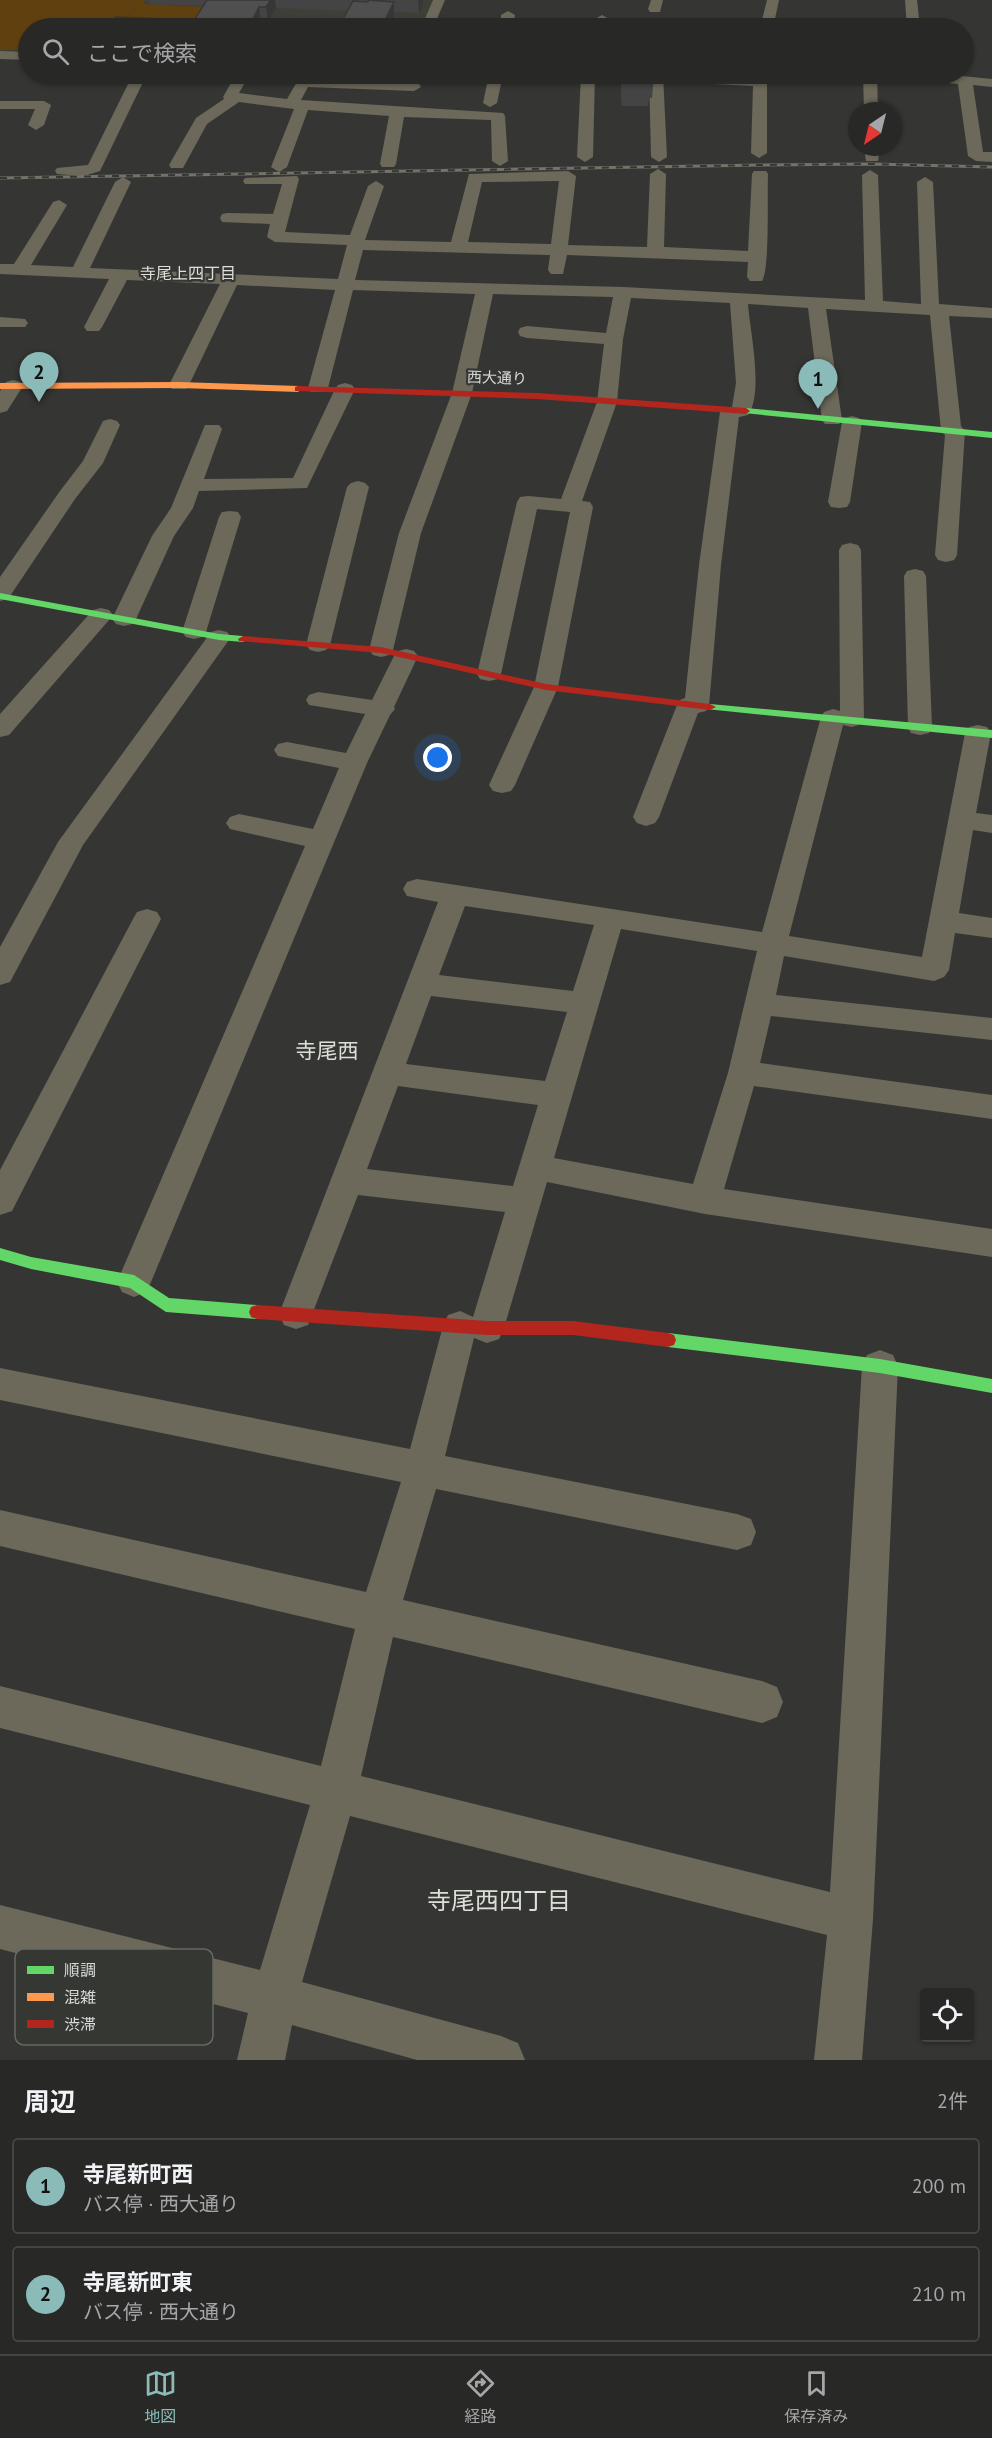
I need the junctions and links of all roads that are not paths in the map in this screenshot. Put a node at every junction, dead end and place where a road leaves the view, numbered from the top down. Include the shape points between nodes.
1 (439, 0) edge
2 (773, 0) edge
3 (911, 0) edge
4 (431, 18) edge
5 (769, 18) edge
6 (913, 18) edge
7 (0, 56) edge
8 (18, 56) edge
9 (974, 81) edge
10 (992, 83) edge
11 (135, 84) edge
12 (237, 84) edge
13 (303, 84) edge
14 (414, 84) edge
15 (494, 84) edge
16 (588, 84) edge
17 (657, 84) edge
18 (760, 84) edge
19 (870, 84) edge
20 (966, 84) edge
21 (237, 97) junction
22 (871, 102) edge
23 (490, 103) dead end
24 (0, 105) edge
25 (297, 105) junction
26 (401, 113) junction
27 (36, 125) dead end
28 (759, 153) dead end
29 (585, 157) dead end
30 (659, 157) dead end
31 (992, 158) edge
32 (500, 161) dead end
33 (388, 164) dead end
34 (177, 165) dead end
35 (279, 166) dead end
36 (63, 171) dead end
37 (658, 174) dead end
38 (760, 174) dead end
39 (870, 176) dead end
40 (251, 181) dead end
41 (123, 182) dead end
42 (925, 182) dead end
43 (376, 186) dead end
44 (58, 204) dead end
45 (228, 218) dead end
46 (280, 219) junction
47 (357, 242) junction
48 (458, 247) junction
49 (560, 251) junction
50 (655, 252) junction
51 (757, 257) junction
52 (0, 269) edge
53 (19, 270) junction
54 (79, 272) junction
55 (121, 274) junction
56 (232, 278) junction
57 (345, 285) junction
58 (485, 289) junction
59 (554, 291) junction
60 (622, 291) junction
61 (747, 298) junction
62 (816, 302) junction
63 (874, 305) junction
64 (934, 309) junction
65 (992, 313) edge
66 (0, 322) edge
67 (19, 322) dead end
68 (93, 327) dead end
69 (527, 332) dead end
70 (614, 339) junction
71 (179, 385) junction
72 (6, 386) edge
73 (318, 388) junction
74 (345, 389) junction
75 (462, 393) junction
76 (607, 402) junction
77 (0, 407) edge
78 (735, 412) junction
79 (842, 421) junction
80 (110, 425) dead end
81 (212, 429) dead end
82 (953, 431) junction
83 (992, 435) edge
84 (190, 485) junction
85 (358, 487) dead end
86 (839, 502) dead end
87 (569, 506) junction
88 (230, 517) dead end
89 (850, 550) dead end
90 (946, 555) dead end
91 (915, 576) dead end
92 (0, 595) edge
93 (101, 615) junction
94 (124, 619) junction
95 (206, 635) junction
96 (318, 645) junction
97 (393, 653) junction
98 (489, 674) junction
99 (546, 687) junction
100 (318, 700) dead end
101 (693, 705) junction
102 (382, 709) junction
103 (843, 718) junction
104 (920, 727) junction
105 (0, 729) edge
106 (985, 734) edge
107 (287, 750) dead end
108 (354, 764) junction
109 (502, 785) dead end
110 (646, 817) dead end
111 (962, 820) junction
112 (239, 823) dead end
113 (992, 824) edge
114 (322, 840) junction
115 (417, 888) dead end
116 (454, 895) junction
117 (610, 917) junction
118 (147, 919) dead end
119 (943, 921) junction
120 (992, 928) edge
121 (773, 944) junction
122 (0, 974) edge
123 (421, 984) junction
124 (584, 1003) junction
125 (759, 1004) junction
126 (992, 1029) edge
127 (387, 1073) junction
128 (743, 1073) junction
129 (556, 1095) junction
130 (992, 1107) edge
131 (535, 1167) junction
132 (347, 1180) junction
133 (705, 1200) junction
134 (0, 1201) edge
135 (524, 1201) junction
136 (992, 1243) edge
137 (0, 1254) edge
138 (134, 1282) junction
139 (296, 1314) junction
140 (473, 1327) junction
141 (880, 1366) junction
142 (0, 1384) edge
143 (992, 1386) edge
144 (423, 1470) junction
145 (0, 1528) edge
146 (737, 1532) dead end
147 (379, 1614) junction
148 (762, 1702) dead end
149 (0, 1707) edge
150 (336, 1790) junction
151 (851, 1919) junction
152 (0, 1927) edge
153 (88, 1949) edge
154 (213, 1980) edge
155 (275, 1996) junction
156 (261, 2060) edge
157 (501, 2060) edge
158 (838, 2060) edge

1 - 4 street
2 - 5 street
3 - 6 street
7 - 8 street
9 - 10 street
11 - 36 street via 94,168
12 - 21 street via 230,97
13 - 25 street
14 - 26 street
15 - 23 street
16 - 29 street
17 - 30 street
18 - 28 street
19 - 22 street
20 - 31 street via 976,156
21 - 25 street
21 - 34 street via 201,121
24 - 27 street via 44,105
25 - 26 street
25 - 35 street
26 - 32 street via 498,116
26 - 33 street
37 - 50 street
38 - 51 street
39 - 63 street
40 - 46 street via 291,179
41 - 54 street
42 - 64 street
43 - 47 street
44 - 53 street
45 - 46 street
46 - 47 street via 275,237
47 - 48 street
47 - 57 street
48 - 49 street
48 - 49 street via 475,177 568,176
49 - 50 street
49 - 59 street
50 - 51 street
51 - 61 street
52 - 53 street
53 - 54 street
54 - 55 street
55 - 56 street
55 - 68 street
56 - 57 street
56 - 71 street
57 - 58 street
57 - 73 street
58 - 59 street
58 - 75 street
59 - 60 street
60 - 61 street
60 - 70 street
61 - 62 street
61 - 78 street via 746,382
62 - 63 street
62 - 79 street
63 - 64 street
64 - 65 street
64 - 82 street
66 - 67 street
69 - 70 street
70 - 76 street
71 - 72 street, 西大通り
71 - 73 street, 西大通り
72 - 77 street
73 - 74 street, 西大通り
74 - 75 street, 西大通り
74 - 84 street via 300,484
75 - 76 street, 西大通り
75 - 97 street via 410,533
76 - 78 street, 西大通り
76 - 87 street
78 - 79 street, 西大通り
78 - 101 street via 710,565
79 - 82 street, 西大通り
79 - 86 street
80 - 92 street via 93,463
81 - 84 street
82 - 83 street, 西大通り
82 - 90 street
84 - 94 street
85 - 96 street
87 - 98 street via 528,502
87 - 99 street via 582,507
88 - 95 street
89 - 103 street
91 - 104 street
92 - 93 street
93 - 94 street
93 - 105 street
94 - 95 street
95 - 96 street
95 - 122 street via 71,842
96 - 97 street
97 - 98 street
97 - 102 street
98 - 99 street
99 - 101 street
99 - 109 street
100 - 102 street
101 - 103 street
101 - 110 street
102 - 108 street
103 - 104 street
103 - 121 street
104 - 106 street
106 - 111 street
107 - 108 street
108 - 114 street
111 - 113 street
111 - 119 street
112 - 114 street
114 - 138 street
115 - 116 street
116 - 117 street
116 - 123 street
117 - 121 street
117 - 124 street
118 - 134 street
119 - 120 street
119 - 121 street via 934,970
121 - 125 street
123 - 124 street
123 - 127 street
124 - 129 street
125 - 126 street
125 - 128 street
127 - 129 street
127 - 132 street
128 - 130 street
128 - 133 street
129 - 131 street
131 - 133 street
131 - 135 street
132 - 135 street
132 - 139 street
133 - 136 street
135 - 140 street
137 - 138 street
138 - 139 street via 166,1305
139 - 140 street
140 - 141 street via 573,1328
140 - 144 street
141 - 143 street
141 - 151 street
142 - 144 street
144 - 146 street
144 - 147 street
145 - 147 street
147 - 148 street
147 - 150 street
149 - 150 street
150 - 151 street
150 - 155 street
151 - 158 street
152 - 153 street
154 - 155 street
155 - 156 street
155 - 157 street

